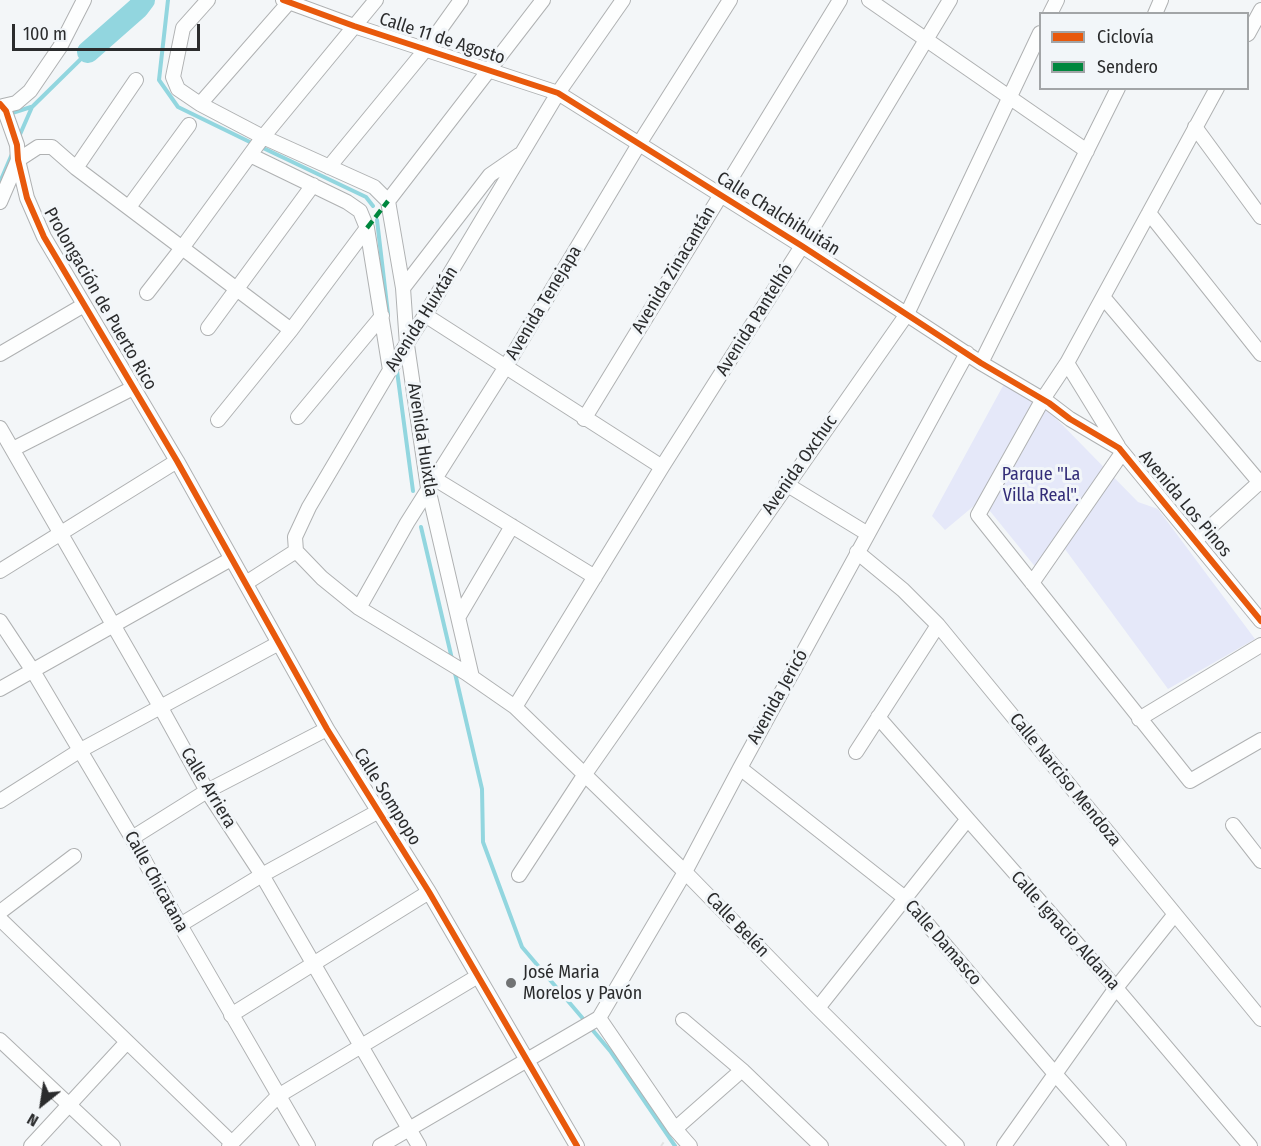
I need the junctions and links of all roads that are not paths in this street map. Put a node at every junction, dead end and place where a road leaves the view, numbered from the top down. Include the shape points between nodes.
1 (84, 0) edge
2 (208, 0) edge
3 (376, 0) edge
4 (461, 0) edge
5 (543, 0) edge
6 (623, 0) edge
7 (730, 0) edge
8 (840, 0) edge
9 (869, 0) edge
10 (950, 0) edge
11 (288, 1) edge
12 (1261, 10) edge
13 (354, 26) junction
14 (1249, 32) edge
15 (1039, 37) edge
16 (925, 40) junction
17 (426, 49) junction
18 (490, 70) junction
19 (136, 80) dead end
20 (1117, 90) edge
21 (1216, 90) edge
22 (558, 93) junction
23 (1009, 97) junction
24 (200, 104) junction
25 (3, 107) edge
26 (189, 125) dead end
27 (1195, 127) junction
28 (639, 144) junction
29 (256, 146) junction
30 (1087, 151) junction
31 (523, 152) junction
32 (18, 160) junction
33 (329, 167) junction
34 (76, 168) junction
35 (313, 185) junction
36 (720, 195) junction
37 (388, 201) junction
38 (0, 202) edge
39 (129, 207) junction
40 (1260, 211) edge
41 (1149, 213) junction
42 (367, 228) junction
43 (802, 246) junction
44 (182, 248) junction
45 (237, 288) junction
46 (403, 288) junction
47 (147, 293) dead end
48 (1103, 297) junction
49 (84, 305) junction
50 (907, 314) junction
51 (426, 315) junction
52 (382, 316) junction
53 (208, 328) dead end
54 (291, 330) junction
55 (407, 345) junction
56 (967, 353) junction
57 (0, 354) edge
58 (1261, 354) edge
59 (981, 363) junction
60 (1067, 363) junction
61 (505, 368) junction
62 (390, 370) junction
63 (133, 388) junction
64 (1043, 399) junction
65 (298, 417) dead end
66 (584, 418) junction
67 (218, 420) dead end
68 (0, 428) edge
69 (13, 448) junction
70 (1120, 450) junction
71 (177, 461) junction
72 (662, 467) junction
73 (1261, 483) edge
74 (432, 484) junction
75 (786, 484) junction
76 (512, 526) junction
77 (59, 533) junction
78 (868, 534) junction
79 (1196, 540) junction
80 (296, 551) junction
81 (857, 552) junction
82 (231, 559) junction
83 (0, 571) edge
84 (596, 577) junction
85 (246, 583) junction
86 (1032, 583) junction
87 (359, 608) junction
88 (459, 616) junction
89 (0, 621) edge
90 (1261, 621) edge
91 (113, 624) junction
92 (938, 625) junction
93 (279, 643) junction
94 (1261, 645) edge
95 (33, 671) junction
96 (469, 675) junction
97 (0, 689) edge
98 (515, 707) junction
99 (161, 708) junction
100 (878, 717) junction
101 (1139, 719) junction
102 (327, 729) junction
103 (1261, 740) edge
104 (79, 751) junction
105 (856, 752) dead end
106 (740, 768) junction
107 (585, 774) junction
108 (207, 791) junction
109 (0, 801) edge
110 (377, 812) junction
111 (967, 820) junction
112 (1233, 825) dead end
113 (132, 838) junction
114 (74, 856) dead end
115 (1261, 861) edge
116 (685, 872) junction
117 (262, 875) junction
118 (519, 875) dead end
119 (429, 892) junction
120 (906, 898) junction
121 (0, 912) edge
122 (1175, 914) junction
123 (0, 919) edge
124 (180, 925) junction
125 (312, 963) junction
126 (478, 976) junction
127 (1116, 988) junction
128 (818, 1008) junction
129 (231, 1015) junction
130 (1261, 1018) edge
131 (597, 1020) junction
132 (683, 1020) dead end
133 (0, 1040) edge
134 (127, 1042) junction
135 (360, 1047) junction
136 (527, 1060) junction
137 (742, 1070) junction
138 (1056, 1075) junction
139 (278, 1096) junction
140 (70, 1105) junction
141 (410, 1129) junction
142 (675, 1129) junction
143 (230, 1144) edge
144 (571, 1144) edge
145 (31, 1146) edge
146 (113, 1146) edge
147 (308, 1146) edge
148 (380, 1146) edge
149 (419, 1146) edge
150 (690, 1146) edge
151 (821, 1146) edge
152 (957, 1146) edge
153 (1004, 1146) edge
154 (1119, 1146) edge
155 (1250, 1146) edge

1 - 25 street via 60,48 30,91 16,103
2 - 24 street via 183,28 173,77 178,89
3 - 13 street
4 - 17 street
5 - 18 street
6 - 22 street, Avenida Huixtán
7 - 28 street, Avenida Tenejapa
8 - 36 street, Avenida Zinacantán
9 - 16 street
10 - 16 street, Avenida Pantelhó
11 - 13 street, Calle 11 de Agosto
11 - 24 street
12 - 14 street
13 - 17 street, Calle 11 de Agosto
13 - 29 street
15 - 23 street, Avenida Oxchuc
16 - 23 street
16 - 43 street, Avenida Pantelhó
17 - 18 street, Calle 11 de Agosto
17 - 33 street
18 - 22 street, Calle 11 de Agosto
18 - 37 street
19 - 34 street
20 - 30 street
21 - 27 street
22 - 28 street, Calle Chalchihuitán
22 - 31 street, Avenida Huixtán
23 - 30 street
23 - 50 street, Avenida Oxchuc
24 - 29 street
25 - 32 street, Prolongación de Puerto Rico via 17,145
26 - 39 street
27 - 40 street
27 - 41 street
28 - 36 street, Calle Chalchihuitán
28 - 61 street, Avenida Tenejapa
29 - 33 street
29 - 35 street
29 - 44 street
30 - 59 street
31 - 46 street via 489,175
31 - 51 street, Avenida Huixtán
32 - 34 street via 38,147 52,147
32 - 38 street
32 - 49 street, Prolongación de Puerto Rico via 27,198 44,237
33 - 37 street via 374,187
34 - 39 street
35 - 42 street via 360,211
35 - 45 street
36 - 43 street, Calle Chalchihuitán
36 - 66 street, Avenida Zinacantán
37 - 46 street, Avenida Huixtla
39 - 44 street
41 - 48 street
41 - 58 street
42 - 52 street
42 - 54 street
43 - 50 street, Calle Chalchihuitán
43 - 72 street, Avenida Pantelhó
44 - 45 street
44 - 47 street
45 - 53 street
45 - 54 street
46 - 55 street, Avenida Huixtla
48 - 60 street
48 - 73 street
49 - 57 street
49 - 63 street, Prolongación de Puerto Rico
50 - 56 street, Calle Chalchihuitán
50 - 75 street, Avenida Oxchuc
51 - 55 street, Avenida Huixtán
51 - 61 street
52 - 62 street
52 - 65 street
54 - 67 street
55 - 62 street, Avenida Huixtán
55 - 74 street, Avenida Huixtla
56 - 59 street, Calle Chalchihuitán
56 - 78 street, Avenida Jericó
59 - 64 street, Avenida Los Pinos
60 - 64 street
60 - 70 street
61 - 66 street
61 - 74 street, Avenida Tenejapa
62 - 80 street, Avenida Huixtán via 309,507 295,537
63 - 69 street
63 - 71 street, Prolongación de Puerto Rico
64 - 70 street, Avenida Los Pinos
64 - 86 street via 978,515
66 - 72 street
68 - 69 street, Calle Arriera
69 - 77 street, Calle Arriera
70 - 79 street, Avenida Los Pinos
70 - 86 street
71 - 77 street
71 - 82 street, Calle Sompopo
72 - 84 street, Avenida Pantelhó
73 - 79 street
74 - 76 street
74 - 87 street, Avenida Tenejapa
74 - 88 street, Avenida Huixtla
75 - 78 street
75 - 107 street, Avenida Oxchuc
76 - 84 street
76 - 88 street
77 - 83 street
77 - 91 street, Calle Arriera
78 - 81 street, Avenida Jericó
79 - 90 street, Avenida Los Pinos
80 - 85 street
80 - 87 street, Calle Belén
81 - 92 street, Calle Narciso Mendoza
81 - 106 street, Avenida Jericó
82 - 85 street, Calle Sompopo
82 - 91 street
84 - 98 street
85 - 93 street, Calle Sompopo
86 - 101 street
87 - 96 street, Calle Belén
88 - 96 street, Avenida Huixtla
89 - 95 street, Calle Chicatana
91 - 95 street
91 - 99 street, Calle Arriera
92 - 100 street
92 - 122 street, Calle Narciso Mendoza
93 - 99 street
93 - 102 street, Calle Sompopo
94 - 101 street
95 - 97 street
95 - 104 street, Calle Chicatana
96 - 98 street, Calle Belén
98 - 107 street, Calle Belén
99 - 104 street
99 - 108 street, Calle Arriera
100 - 105 street
100 - 111 street, Calle Ignacio Aldama
101 - 103 street via 1190,781
102 - 108 street
102 - 110 street, Calle Sompopo
104 - 109 street
104 - 113 street, Calle Chicatana
106 - 116 street, Avenida Jericó
106 - 120 street, Calle Damasco
107 - 116 street, Calle Belén
107 - 118 street, Avenida Oxchuc
108 - 113 street
108 - 117 street, Calle Arriera
110 - 117 street
110 - 119 street, Calle Sompopo
111 - 120 street
111 - 127 street, Calle Ignacio Aldama
112 - 115 street
113 - 124 street, Calle Chicatana
114 - 121 street
116 - 128 street, Calle Belén
116 - 131 street, Avenida Jericó
117 - 124 street
117 - 125 street, Calle Arriera
119 - 125 street
119 - 126 street, Calle Sompopo
120 - 128 street
120 - 138 street, Calle Damasco
122 - 127 street
122 - 130 street, Calle Narciso Mendoza
123 - 134 street
124 - 129 street, Calle Chicatana
125 - 129 street
125 - 135 street, Calle Arriera
126 - 135 street
126 - 136 street, Calle Sompopo
127 - 138 street
127 - 155 street, Calle Ignacio Aldama
128 - 152 street, Calle Belén
129 - 139 street, Calle Chicatana
131 - 136 street, Avenida Jericó
131 - 142 street
132 - 137 street
133 - 140 street
134 - 140 street
134 - 143 street
135 - 139 street
135 - 141 street, Calle Arriera
136 - 141 street, Avenida Jericó
136 - 144 street, Calle Sompopo
137 - 142 street
137 - 151 street
138 - 153 street
138 - 154 street, Calle Damasco
139 - 143 street
139 - 147 street, Calle Chicatana
140 - 145 street
140 - 146 street
141 - 148 street, Avenida Jericó
141 - 149 street, Calle Arriera
142 - 150 street

